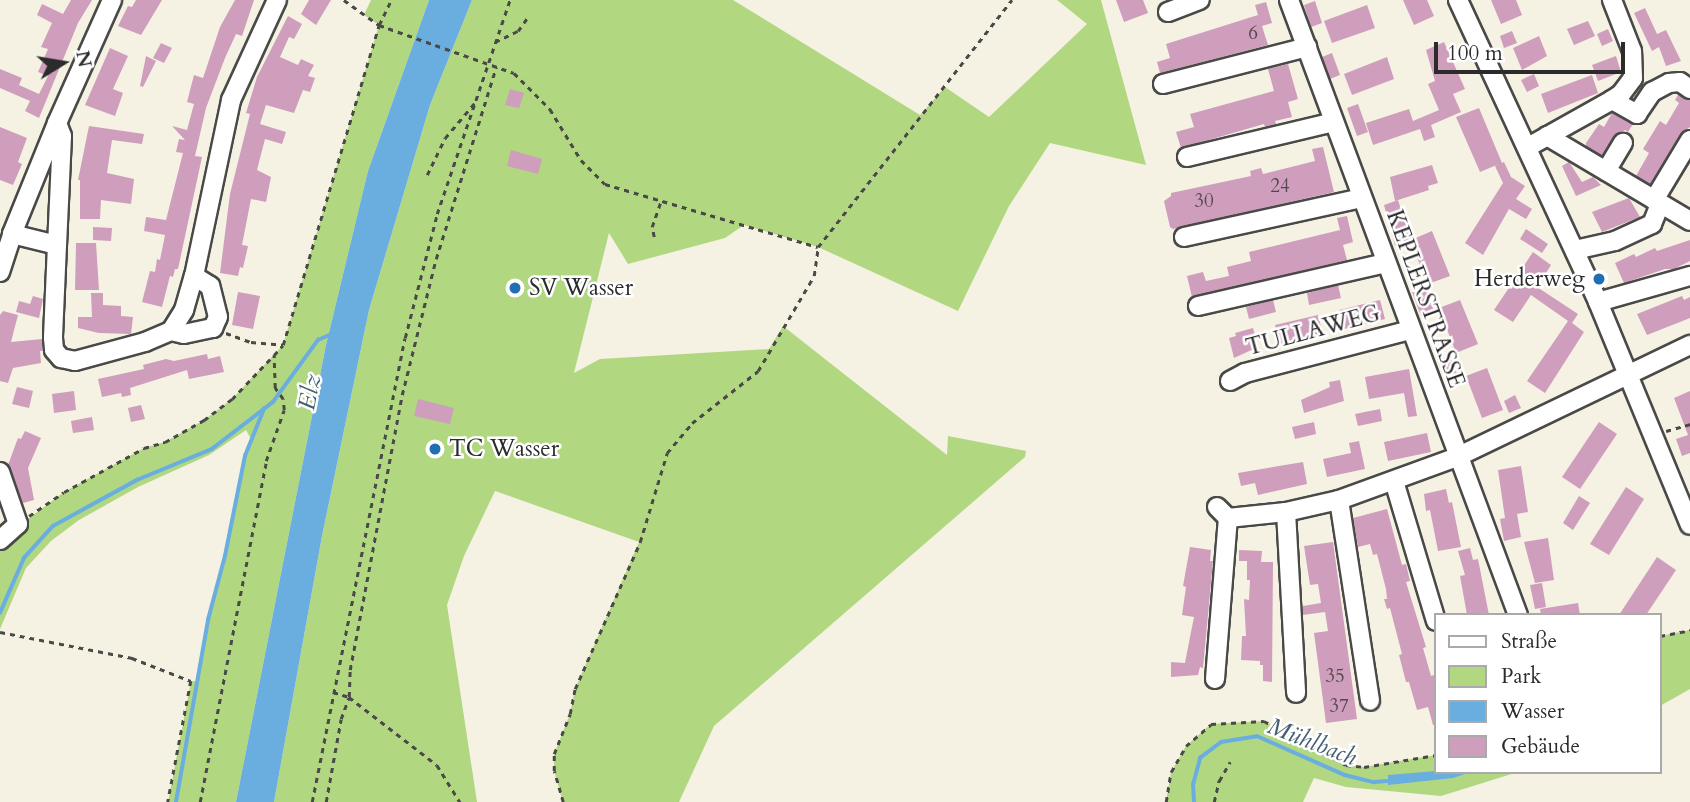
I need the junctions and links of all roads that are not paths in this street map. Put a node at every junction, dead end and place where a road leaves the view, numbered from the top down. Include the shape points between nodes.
1 (112, 0) edge
2 (277, 0) edge
3 (1200, 0) edge
4 (1289, 0) edge
5 (1458, 0) edge
6 (1612, 0) edge
7 (1168, 12) dead end
8 (1307, 47) junction
9 (1163, 84) dead end
10 (1690, 89) edge
11 (1612, 100) junction
12 (1334, 122) junction
13 (57, 123) junction
14 (1546, 136) junction
15 (1690, 140) edge
16 (1623, 143) dead end
17 (1528, 147) junction
18 (1187, 157) dead end
19 (1606, 171) junction
20 (1362, 198) junction
21 (1657, 202) junction
22 (1690, 221) edge
23 (12, 234) junction
24 (1184, 237) dead end
25 (57, 245) junction
26 (1575, 250) junction
27 (1385, 263) junction
28 (0, 272) edge
29 (194, 276) junction
30 (1690, 276) edge
31 (1598, 302) junction
32 (1198, 306) dead end
33 (1410, 330) junction
34 (171, 331) junction
35 (1690, 345) edge
36 (1629, 377) junction
37 (1230, 381) dead end
38 (1457, 457) junction
39 (0, 472) edge
40 (1394, 481) junction
41 (1339, 500) junction
42 (1286, 512) junction
43 (1690, 525) edge
44 (1, 539) edge
45 (1517, 613) edge
46 (1434, 614) edge
47 (1215, 679) dead end
48 (1296, 693) dead end
49 (1370, 701) dead end

1 - 13 street
2 - 29 street via 231,100
3 - 7 street
4 - 8 street, KEPLERSTRASSE
5 - 17 street
6 - 11 street via 1634,63 1633,78
8 - 9 street
8 - 12 street, KEPLERSTRASSE
10 - 11 street via 1680,82 1669,83 1652,92 1637,114
11 - 14 street
12 - 18 street
12 - 20 street, KEPLERSTRASSE
13 - 23 street
13 - 25 street via 62,136
14 - 17 street
14 - 19 street
15 - 21 street
16 - 19 street
17 - 26 street
19 - 21 street
20 - 24 street
20 - 27 street, KEPLERSTRASSE
21 - 22 street
21 - 26 street via 1652,224 1615,241
23 - 25 street
23 - 28 street
25 - 34 street via 53,338 54,350 61,358 87,358
26 - 31 street
27 - 32 street
27 - 33 street, KEPLERSTRASSE
29 - 34 street via 184,310
29 - 34 street via 210,286 218,317 213,328 184,334
30 - 31 street
31 - 36 street
33 - 37 street, TULLAWEG via 1245,373
33 - 38 street, KEPLERSTRASSE
35 - 36 street
36 - 38 street
36 - 43 street
38 - 40 street
38 - 45 street, KEPLERSTRASSE
39 - 44 street via 18,524
40 - 41 street
40 - 46 street
41 - 42 street
41 - 49 street
42 - 47 street via 1222,513
42 - 48 street

